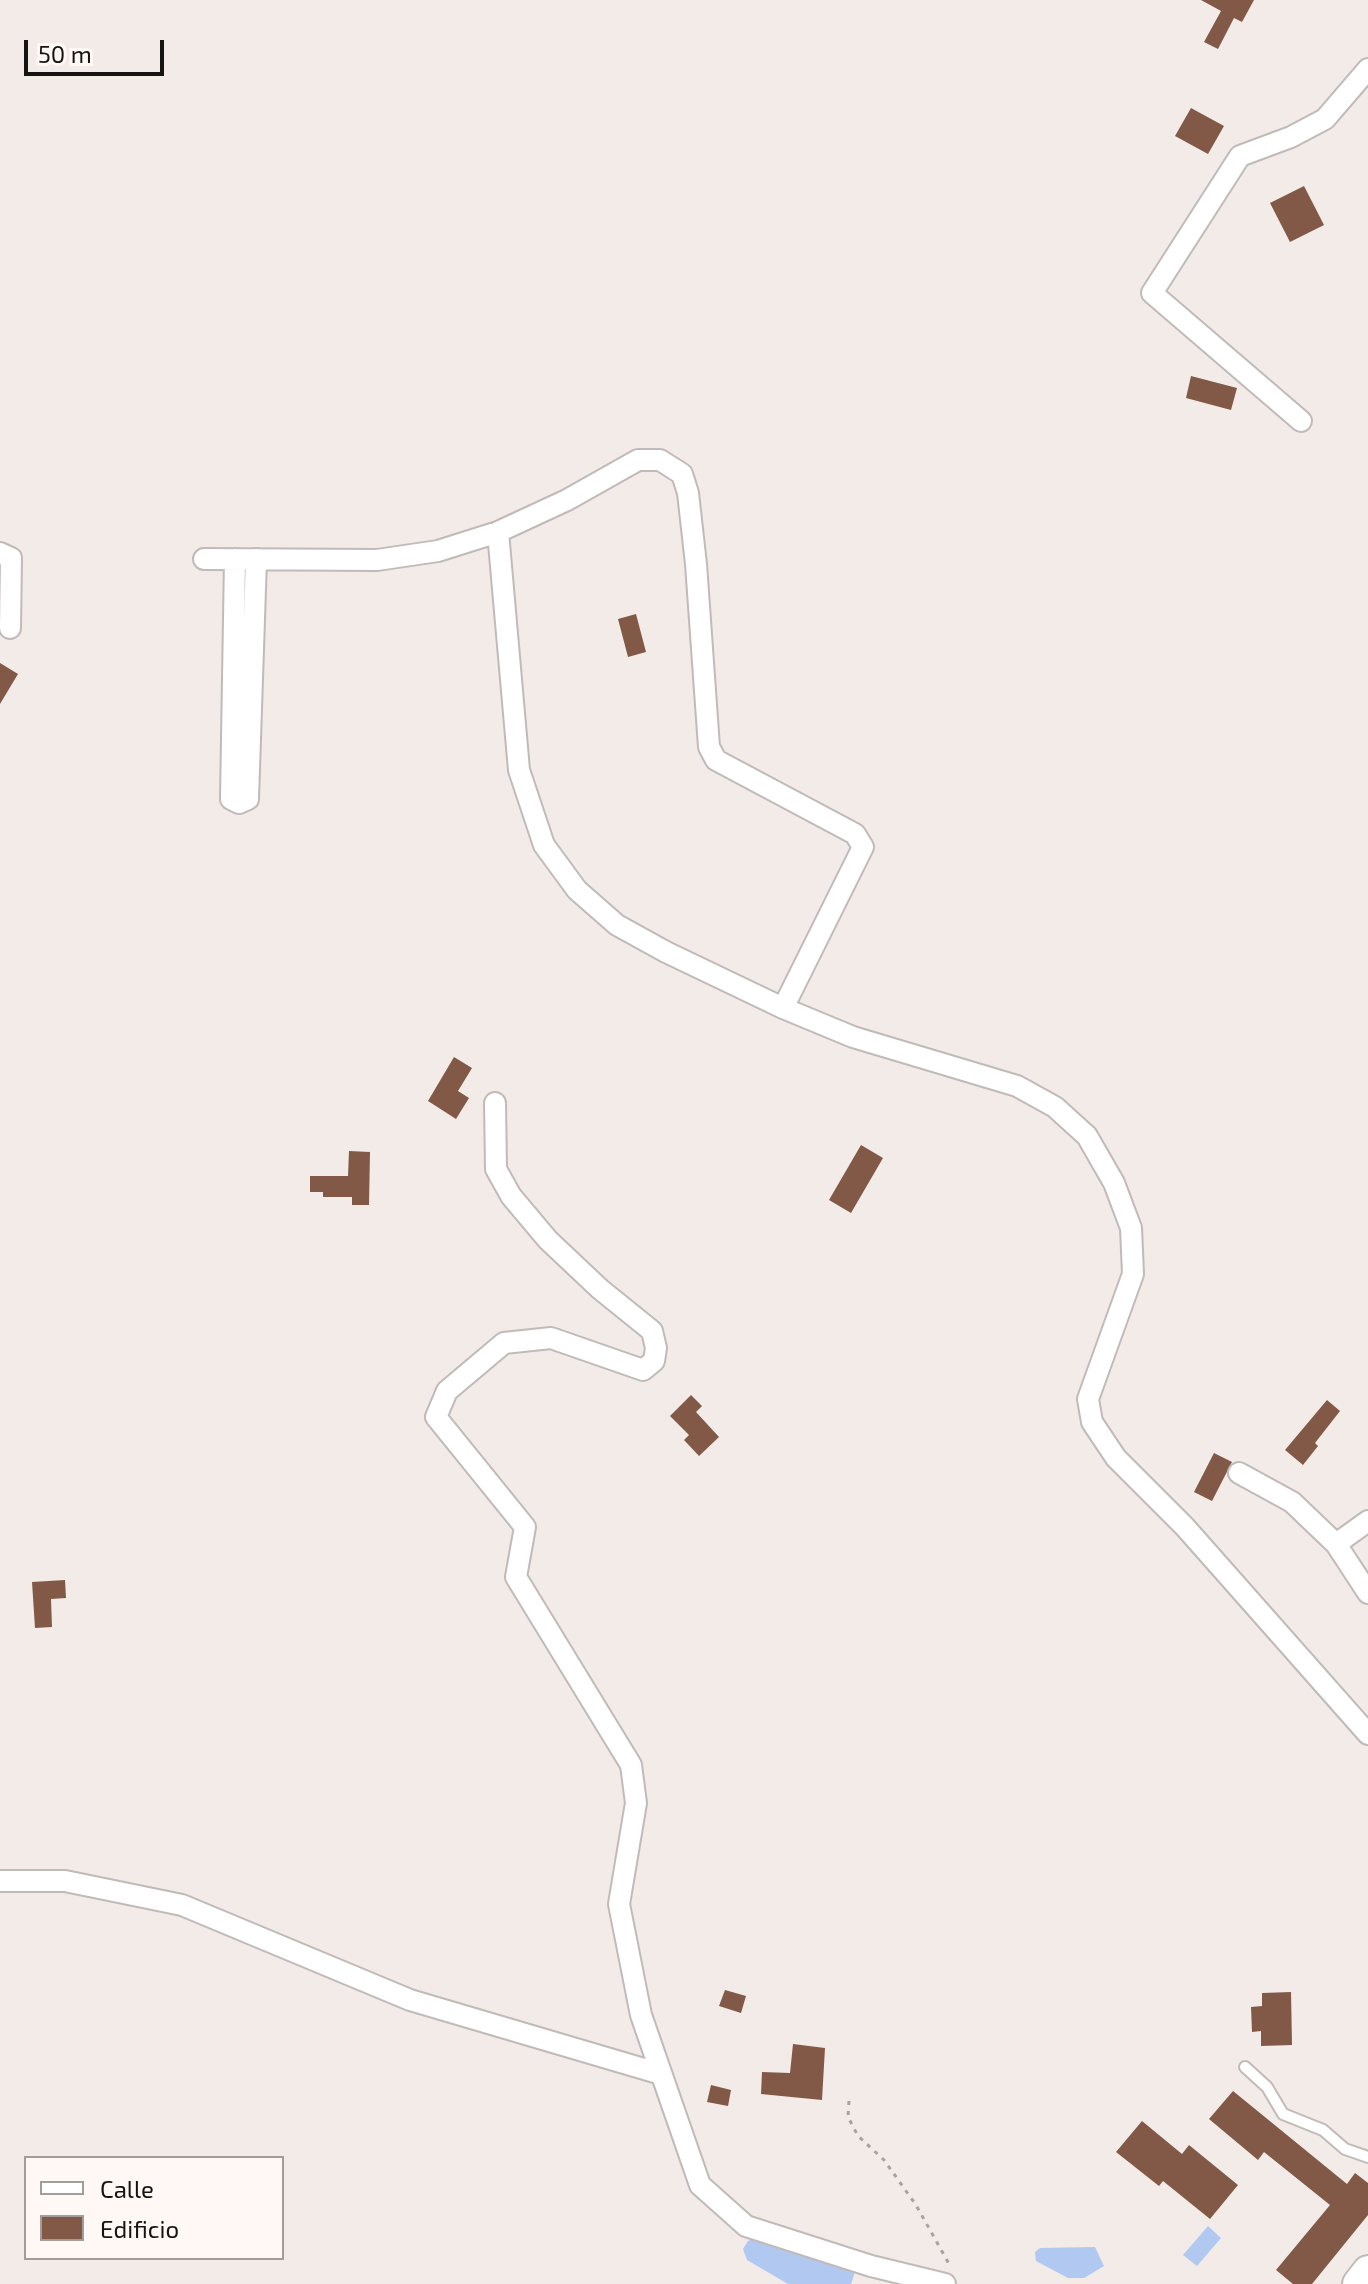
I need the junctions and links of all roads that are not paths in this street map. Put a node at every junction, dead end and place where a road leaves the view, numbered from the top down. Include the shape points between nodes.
1 (1368, 69) edge
2 (1301, 421) dead end
3 (498, 532) junction
4 (0, 553) edge
5 (204, 559) dead end
6 (246, 559) junction
7 (10, 628) dead end
8 (783, 1008) junction
9 (495, 1103) dead end
10 (1239, 1473) dead end
11 (1368, 1521) edge
12 (1336, 1544) junction
13 (1368, 1593) edge
14 (1368, 1734) edge
15 (0, 1881) edge
16 (1245, 2067) dead end
17 (661, 2074) junction
18 (1368, 2157) edge
19 (1368, 2271) edge
20 (869, 2275) edge
21 (950, 2279) edge
22 (1358, 2284) edge

1 - 2 street via 1325,119 1240,156 1152,293
3 - 6 street via 438,551 377,560
3 - 8 street via 519,770 544,845 577,890 617,925
3 - 8 street via 638,460 660,460 682,474 691,521 709,747 716,760 855,834 863,847
4 - 7 street via 11,558
5 - 6 street
6 - 6 street via 231,799 239,803 248,799
8 - 14 street via 853,1037 1017,1086 1055,1107 1087,1136 1114,1183 1131,1228 1133,1274 1088,1399 1092,1422 1116,1458 1185,1527
9 - 17 street via 496,1169 511,1196 548,1240 652,1331 656,1348 654,1361 643,1370 551,1338 504,1343 447,1391 436,1417 525,1527 516,1577 631,1765 636,1803 619,1904 641,2015
10 - 12 street via 1292,1502
11 - 12 street
12 - 13 street
15 - 17 street via 65,1881 182,1905 410,2000
16 - 18 lane via 1267,2087 1283,2114
17 - 20 street via 700,2185 746,2226
19 - 22 main road
20 - 21 street

